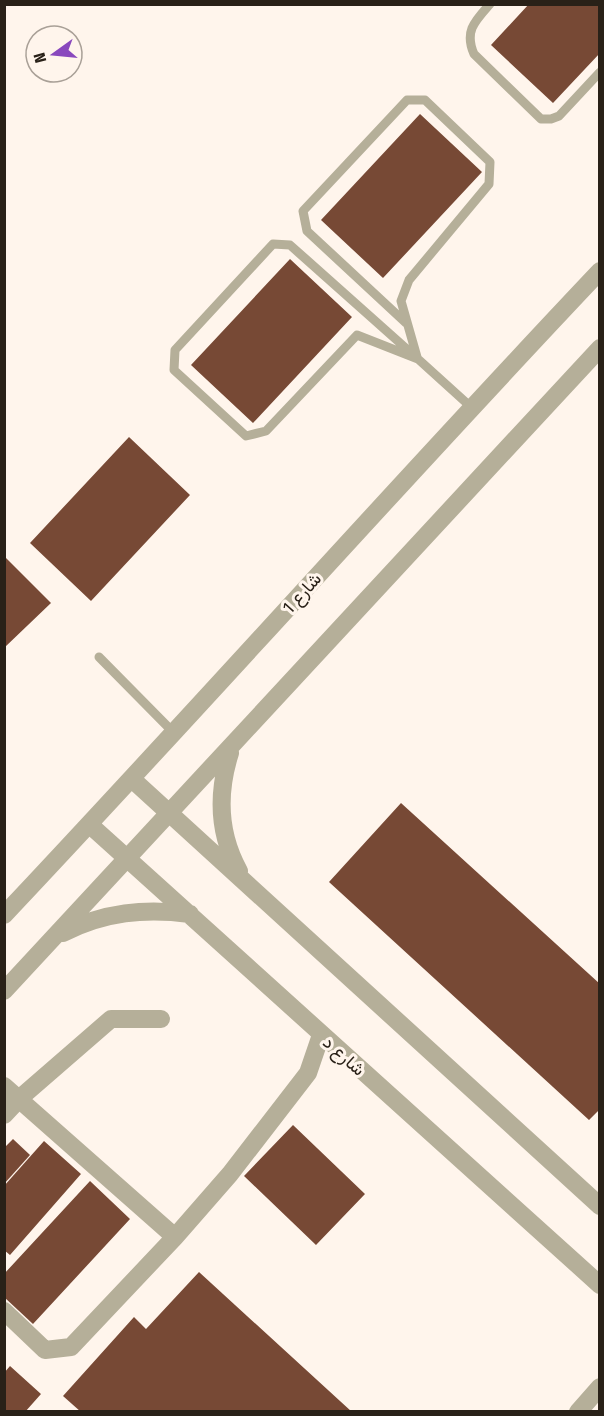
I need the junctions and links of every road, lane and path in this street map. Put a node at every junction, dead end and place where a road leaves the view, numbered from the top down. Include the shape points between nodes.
1 (490, 4) edge
2 (600, 72) edge
3 (600, 271) edge
4 (406, 323) junction
5 (600, 348) edge
6 (418, 359) junction
7 (471, 407) junction
8 (99, 657) dead end
9 (175, 734) junction
10 (231, 749) junction
11 (133, 780) junction
12 (170, 814) junction
13 (90, 825) junction
14 (128, 858) junction
15 (244, 880) junction
16 (190, 914) junction
17 (4, 915) edge
18 (54, 938) junction
19 (4, 991) edge
20 (161, 1019) dead end
21 (321, 1035) junction
22 (4, 1086) edge
23 (20, 1098) junction
24 (4, 1115) edge
25 (600, 1206) edge
26 (175, 1237) junction
27 (600, 1285) edge
28 (4, 1311) edge
29 (600, 1387) edge
30 (578, 1412) edge

1 - 2 lane via 469,33 474,54 541,119 559,116
3 - 7 street, شارع 1
4 - 4 lane via 401,301 409,280 489,184 490,162 425,100 407,100 303,211 307,231
4 - 6 lane
5 - 10 street
6 - 6 lane via 357,335 266,430 246,436 174,370 175,350 273,244 291,245
6 - 7 lane
7 - 9 street, شارع 1
8 - 9 lane
9 - 11 street, شارع 1
10 - 12 street
10 - 15 street via 220,802 231,856
11 - 12 street
11 - 13 street, شارع 1
12 - 14 street
12 - 15 street
13 - 14 street, شارع د
13 - 17 street, شارع 1
14 - 16 street, شارع د
14 - 18 street
15 - 25 street
16 - 18 street via 162,910 115,914
16 - 21 street, شارع د
18 - 19 street
20 - 23 street via 111,1019
21 - 26 street via 308,1073 230,1174
21 - 27 street, شارع د
22 - 23 street
23 - 24 street
23 - 26 street
26 - 28 street via 71,1347 45,1350
29 - 30 street

